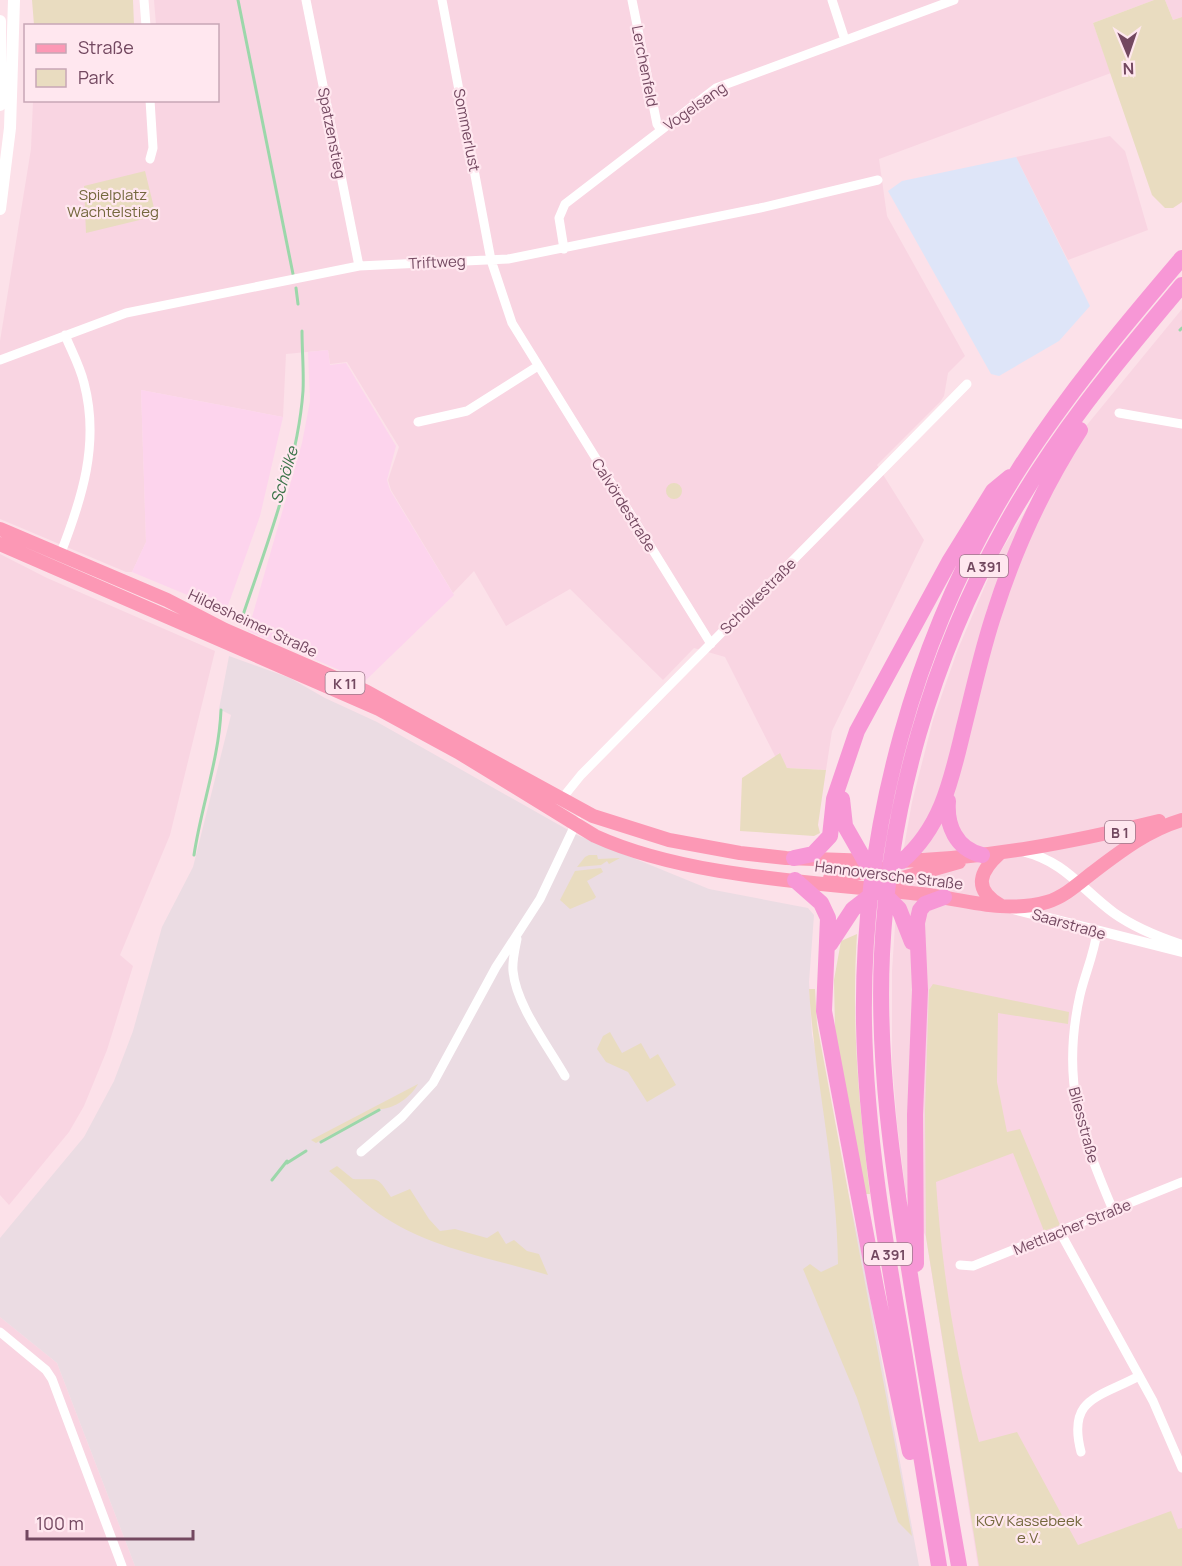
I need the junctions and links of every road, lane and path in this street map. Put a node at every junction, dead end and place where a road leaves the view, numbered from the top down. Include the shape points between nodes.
1 (14, 0) edge
2 (144, 0) edge
3 (306, 0) edge
4 (442, 0) edge
5 (632, 0) edge
6 (832, 0) edge
7 (954, 0) edge
8 (0, 21) edge
9 (146, 24) edge
10 (845, 40) junction
11 (150, 102) edge
12 (0, 105) edge
13 (661, 130) junction
14 (150, 159) dead end
15 (878, 180) dead end
16 (0, 209) edge
17 (564, 249) junction
18 (1182, 258) edge
19 (491, 260) junction
20 (359, 266) junction
21 (1182, 285) edge
22 (65, 335) junction
23 (1125, 352) junction
24 (0, 360) edge
25 (538, 366) junction
26 (967, 384) dead end
27 (1119, 412) dead end
28 (418, 422) dead end
29 (1182, 424) edge
30 (1018, 471) junction
31 (0, 529) edge
32 (0, 544) edge
33 (60, 555) junction
34 (711, 644) junction
35 (843, 772) junction
36 (950, 787) junction
37 (557, 806) junction
38 (893, 807) junction
39 (581, 811) junction
40 (1182, 819) edge
41 (575, 825) junction
42 (1019, 850) junction
43 (1000, 853) junction
44 (978, 855) junction
45 (801, 859) junction
46 (903, 861) junction
47 (867, 869) junction
48 (795, 880) junction
49 (896, 880) junction
50 (1081, 882) junction
51 (879, 889) junction
52 (938, 896) junction
53 (1005, 907) junction
54 (1097, 932) junction
55 (1154, 935) junction
56 (517, 936) junction
57 (1131, 940) junction
58 (1182, 945) edge
59 (874, 952) junction
60 (1182, 952) edge
61 (826, 954) junction
62 (918, 962) junction
63 (565, 1076) dead end
64 (361, 1152) dead end
65 (1182, 1182) edge
66 (1113, 1210) junction
67 (1060, 1232) junction
68 (960, 1265) dead end
69 (915, 1311) junction
70 (0, 1332) edge
71 (1139, 1376) junction
72 (1081, 1452) dead end
73 (1182, 1468) edge
74 (938, 1560) edge
75 (122, 1566) edge
76 (959, 1566) edge

1 - 16 main road via 10,128
2 - 9 street
3 - 20 street, Spatzenstieg
4 - 19 street, Sommerlust
5 - 13 street, Lerchenfeld
6 - 10 street
7 - 10 street, Vogelsang
8 - 12 main road
10 - 13 street, Vogelsang via 716,88
11 - 14 street
13 - 17 street, Vogelsang via 565,204 559,218
15 - 17 street, Triftweg
17 - 19 street, Triftweg
18 - 30 highway, A 391 via 1096,362
19 - 20 street, Triftweg
19 - 25 street, Calvördestraße via 512,323
20 - 22 street, Triftweg via 126,313
21 - 23 highway, A 391
22 - 24 street, Triftweg
22 - 33 street via 84,382 90,425 84,489
23 - 36 highway via 1121,370 1044,491 1011,565 987,636
23 - 38 highway, A 391 via 1038,472 986,561 930,697
25 - 28 street via 467,411
25 - 34 street, Calvördestraße
26 - 34 street, Schölkestraße
27 - 29 street
30 - 35 highway via 993,491 949,562 857,731
30 - 38 highway, A 391 via 966,566 929,650 901,737
31 - 33 main road, Hildesheimer Straße / K 11
32 - 37 main road, Hildesheimer Straße / K 11 via 379,709
33 - 37 main road, Hildesheimer Straße / K 11 via 386,701
34 - 37 street, Schölkestraße via 570,786
35 - 45 highway via 834,799 830,836 813,854
35 - 47 highway via 845,826
36 - 44 highway via 947,815 953,834
36 - 46 highway via 932,827
37 - 39 main road, Hildesheimer Straße / K 11
37 - 41 main road, Hildesheimer Straße / K 11
38 - 59 highway, A 391 via 873,875
39 - 41 street
39 - 45 main road, Hannoversche Straße / K 11 via 683,843
40 - 42 main road, Hannoversche Straße / B 1
40 - 50 main road, Hannoversche Straße / B 1 via 1150,832
41 - 48 main road, Hannoversche Straße / K 11 via 611,844 677,863
41 - 56 street via 540,899
42 - 43 main road, Hannoversche Straße / K 11
42 - 50 street, K 11 via 1042,856
43 - 44 main road, Hannoversche Straße / K 11
43 - 53 main road via 985,869 982,882 988,897
44 - 46 main road, Hannoversche Straße / K 11
44 - 49 main road
45 - 47 main road, Hannoversche Straße / K 11
46 - 47 main road, Hannoversche Straße / K 11
47 - 48 main road
47 - 49 main road
47 - 51 main road
48 - 51 main road, Hannoversche Straße / K 11
48 - 61 highway via 825,908 829,927
49 - 51 main road
49 - 52 main road
50 - 53 main road, Hannoversche Straße / B 1 via 1045,902
50 - 55 street, Saarstraße / K 11 via 1115,914
51 - 52 main road, Hannoversche Straße / K 11
51 - 61 highway via 844,919
51 - 62 highway via 899,909
52 - 53 main road, Hannoversche Straße / B 1
52 - 62 highway via 920,910
53 - 54 street, Saarstraße
54 - 57 street, Saarstraße
54 - 66 street, Bliesstraße via 1080,993 1071,1073 1089,1154
55 - 57 street, Saarstraße
55 - 58 street, Saarstraße / K 11
56 - 63 street via 512,970 516,985
56 - 64 street via 425,1095
57 - 60 street, Saarstraße
59 - 69 highway, A 391 via 889,1131
59 - 74 highway, A 391 via 864,1022 874,1155
61 - 74 highway via 824,1011 852,1166 921,1502
62 - 69 highway
65 - 66 street, Mettlacher Straße
66 - 67 street, Mettlacher Straße
67 - 68 street, Mettlacher Straße via 973,1266
67 - 71 street
69 - 76 highway, A 391
70 - 75 street via 46,1370
71 - 72 street via 1087,1403 1080,1412 1076,1433
71 - 73 street

